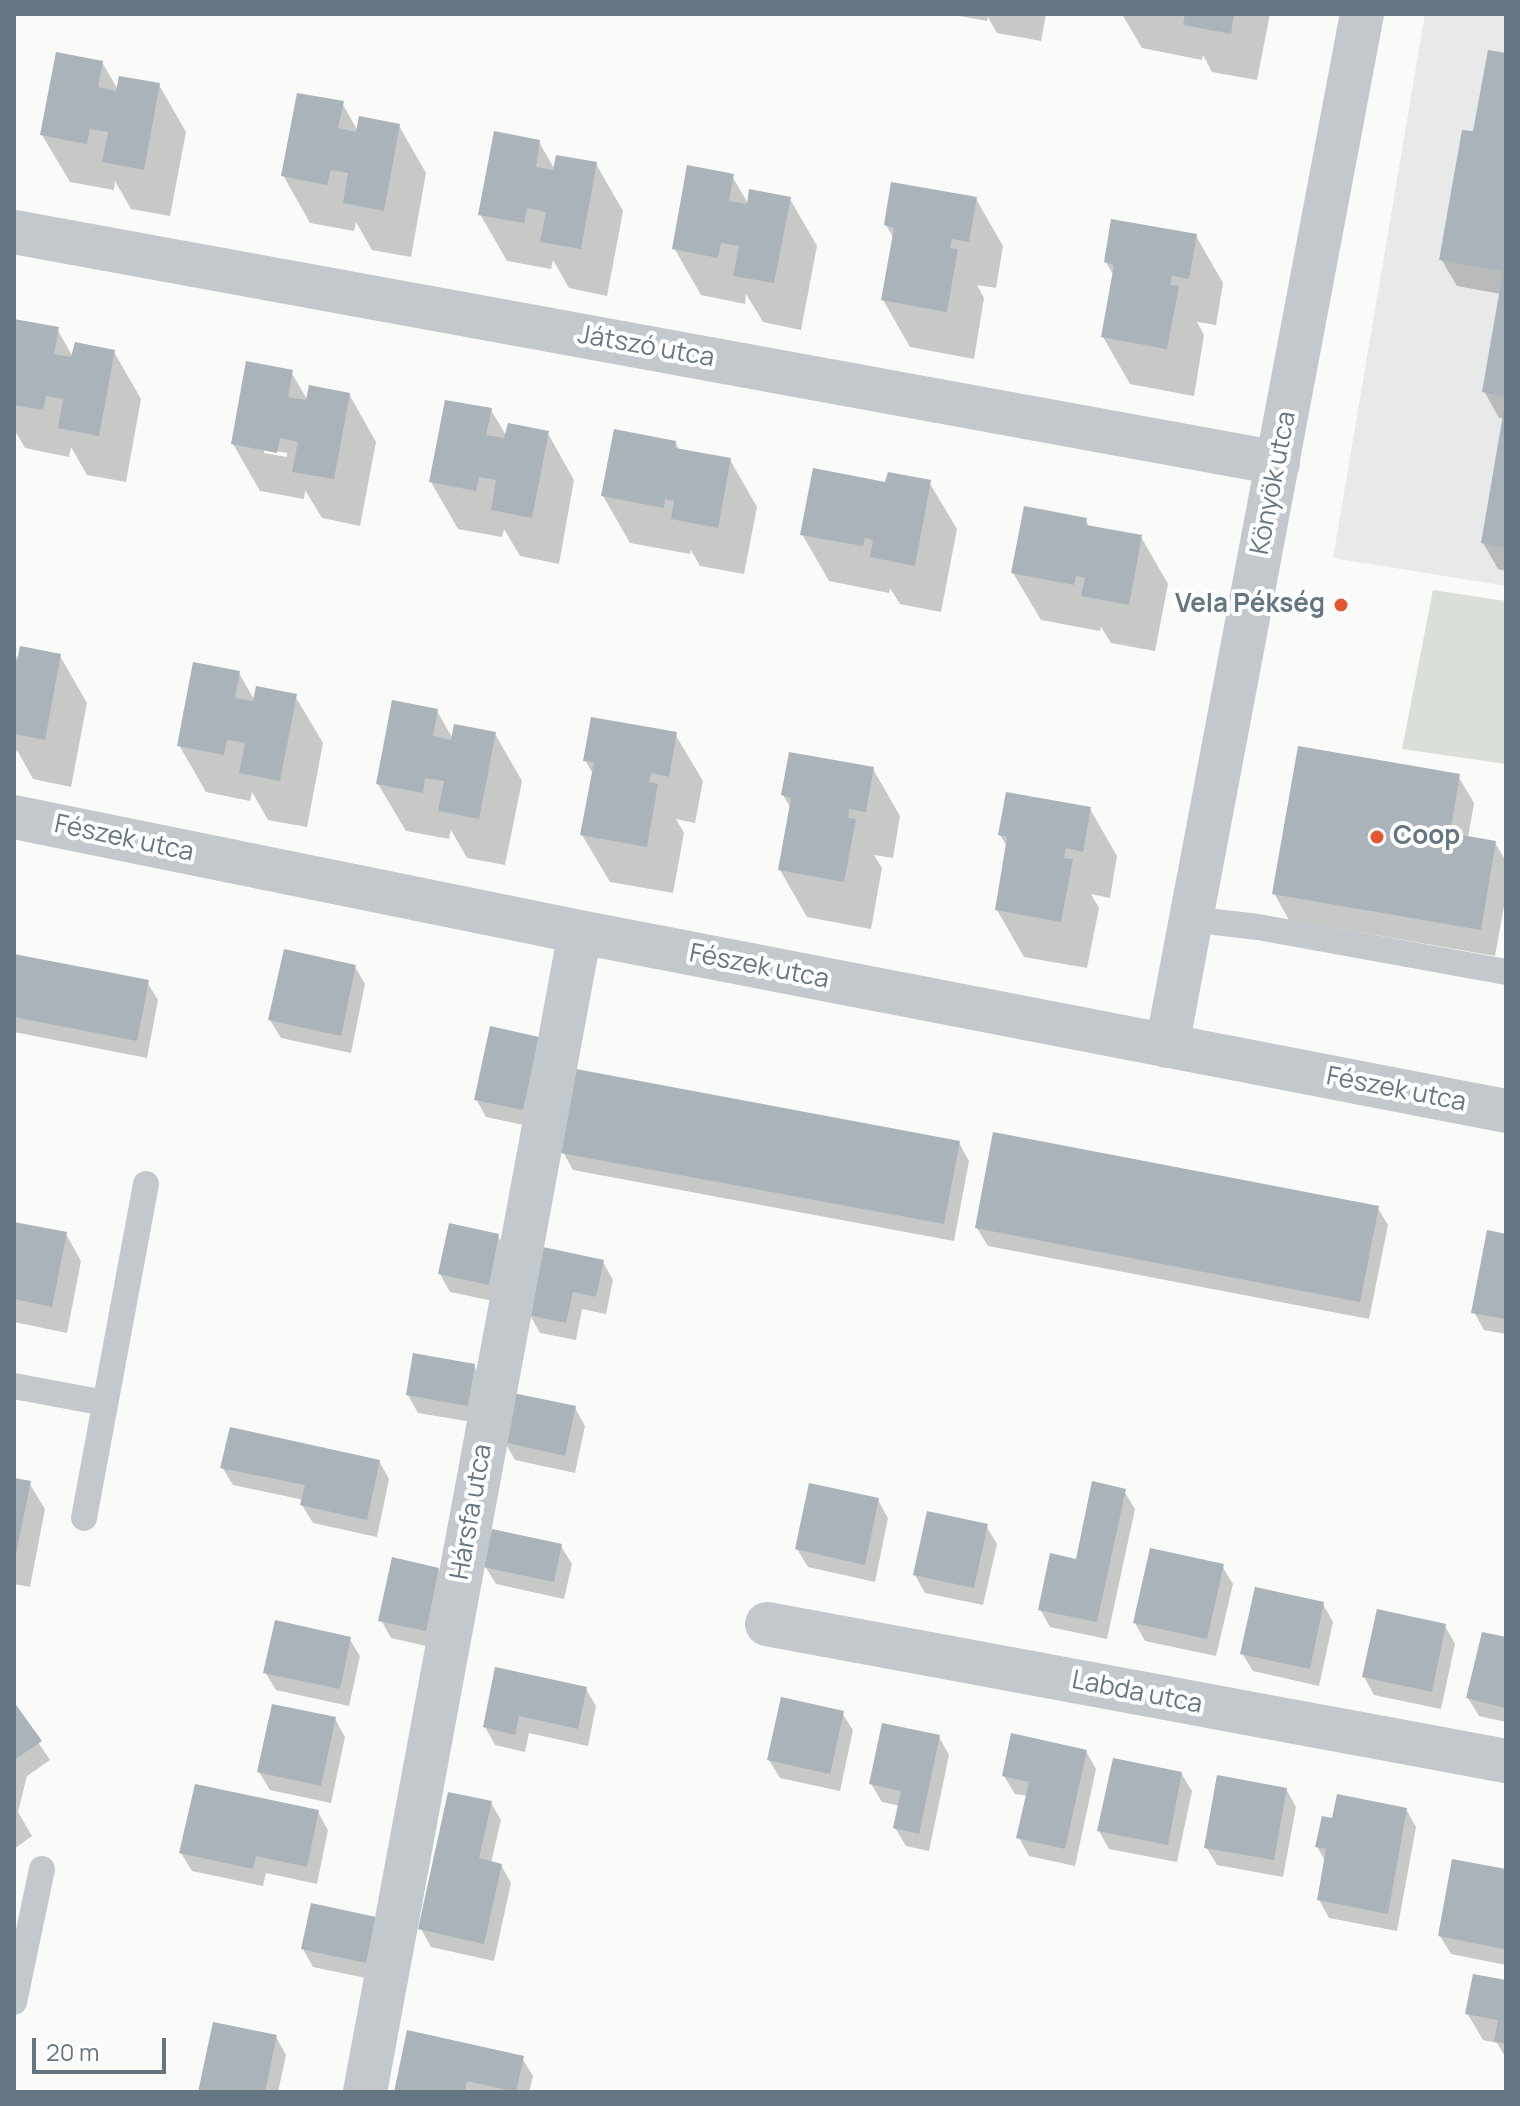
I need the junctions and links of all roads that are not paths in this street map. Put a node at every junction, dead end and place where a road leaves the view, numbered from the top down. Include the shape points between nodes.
1 (1362, 14) edge
2 (14, 232) edge
3 (1278, 463) junction
4 (14, 817) edge
5 (1190, 919) junction
6 (580, 932) junction
7 (1506, 972) edge
8 (1167, 1046) junction
9 (1506, 1111) edge
10 (146, 1184) dead end
11 (14, 1386) edge
12 (105, 1403) junction
13 (84, 1518) dead end
14 (767, 1624) dead end
15 (1506, 1761) edge
16 (42, 1869) dead end
17 (14, 2002) edge
18 (365, 2092) edge

1 - 3 street, Könyök utca
2 - 3 street, Játszó utca
3 - 5 street, Könyök utca
4 - 6 street, Fészek utca
5 - 7 lane
5 - 8 street, Könyök utca
6 - 8 street, Fészek utca
6 - 18 street, Hársfa utca
8 - 9 street, Fészek utca
10 - 12 lane
11 - 12 lane
12 - 13 lane
14 - 15 street, Labda utca
16 - 17 lane

